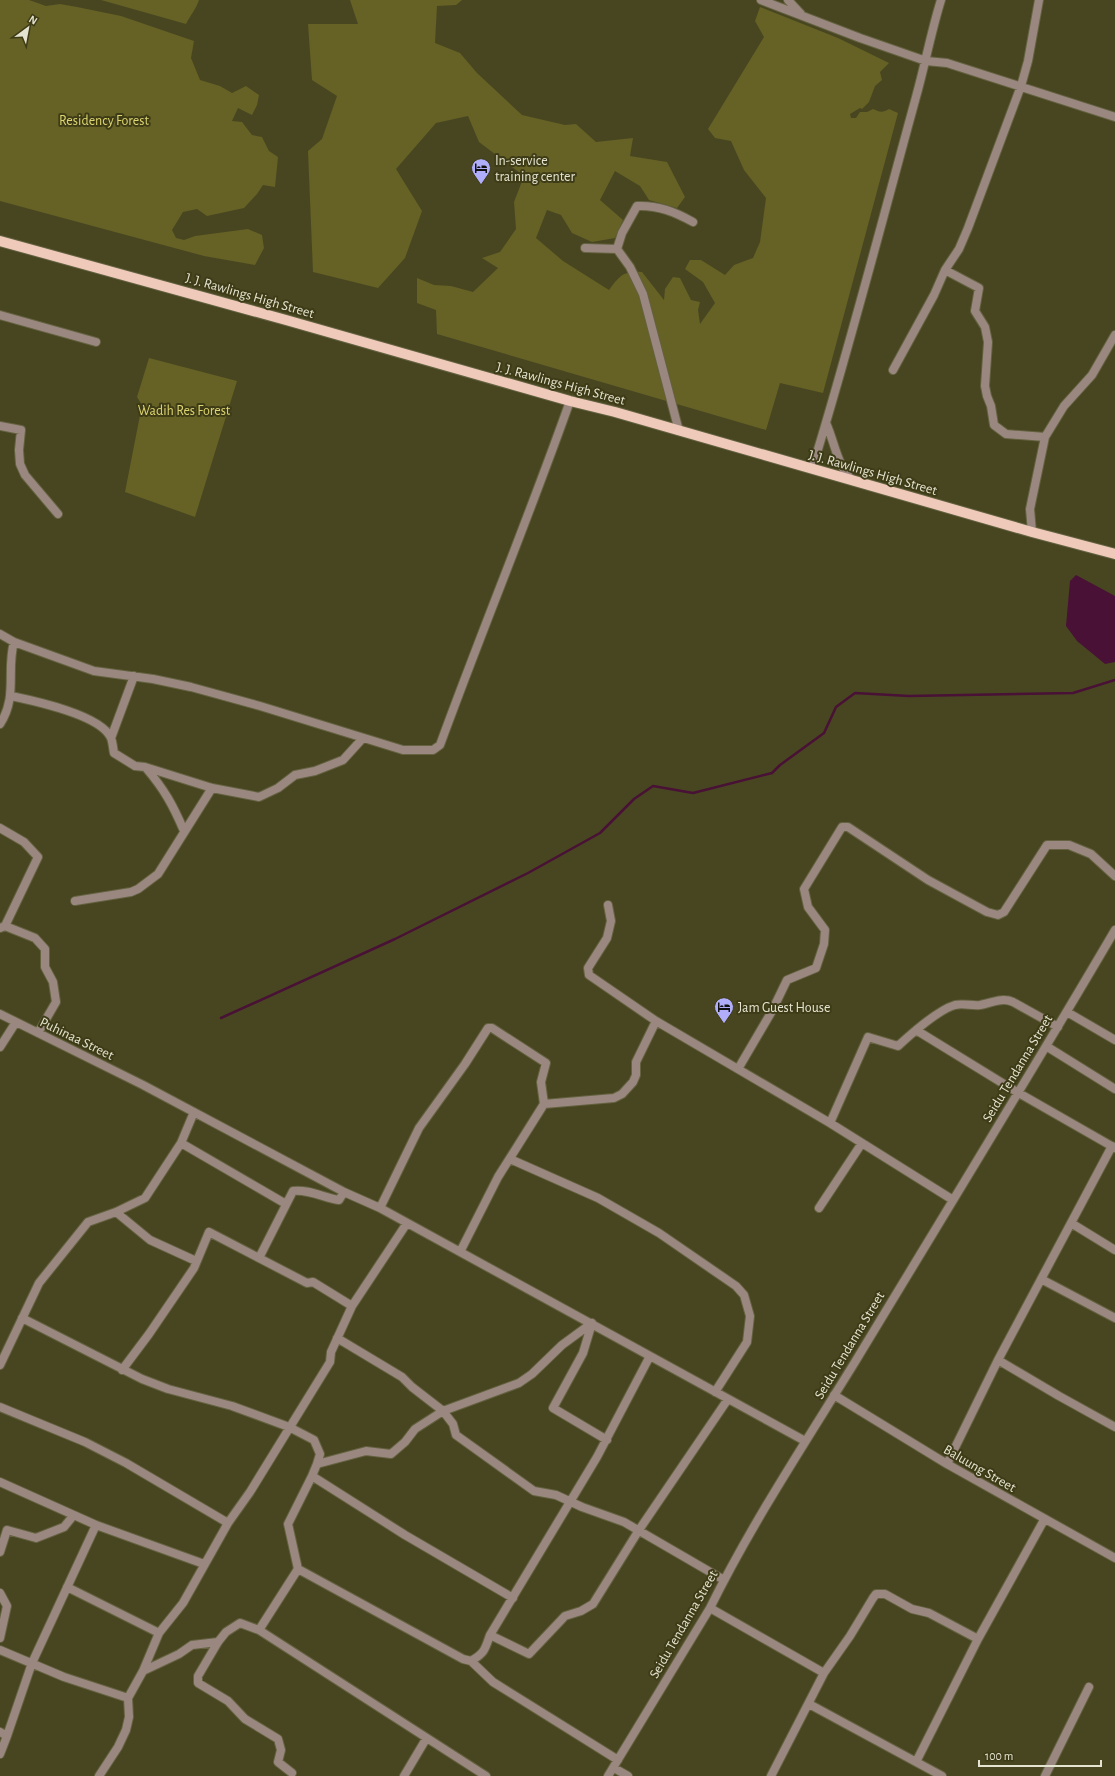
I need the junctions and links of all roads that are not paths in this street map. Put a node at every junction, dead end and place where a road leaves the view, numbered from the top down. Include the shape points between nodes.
1 (761, 0) edge
2 (788, 0) edge
3 (941, 0) edge
4 (1039, 0) edge
5 (801, 14) junction
6 (926, 61) junction
7 (1021, 86) junction
8 (1115, 117) edge
9 (693, 222) dead end
10 (0, 241) edge
11 (586, 248) dead end
12 (617, 249) junction
13 (945, 270) junction
14 (0, 315) edge
15 (1115, 335) edge
16 (96, 342) dead end
17 (893, 370) dead end
18 (570, 401) junction
19 (826, 423) junction
20 (0, 426) edge
21 (679, 431) junction
22 (1045, 437) junction
23 (812, 469) junction
24 (853, 481) junction
25 (58, 514) dead end
26 (1032, 532) junction
27 (1115, 554) edge
28 (0, 634) edge
29 (14, 642) junction
30 (134, 676) junction
31 (11, 696) junction
32 (0, 724) edge
33 (111, 738) junction
34 (363, 738) junction
35 (145, 767) junction
36 (212, 788) junction
37 (0, 828) edge
38 (184, 831) junction
39 (1115, 876) edge
40 (75, 901) dead end
41 (608, 905) dead end
42 (3, 927) edge
43 (1115, 930) edge
44 (1067, 1012) junction
45 (0, 1014) edge
46 (656, 1021) junction
47 (16, 1022) junction
48 (1058, 1027) junction
49 (916, 1030) junction
50 (38, 1033) junction
51 (1115, 1040) edge
52 (1046, 1046) junction
53 (0, 1047) edge
54 (738, 1069) junction
55 (1115, 1089) edge
56 (1017, 1092) junction
57 (544, 1104) junction
58 (194, 1112) junction
59 (830, 1123) junction
60 (182, 1143) junction
61 (862, 1143) junction
62 (1114, 1147) edge
63 (510, 1159) junction
64 (344, 1192) junction
65 (953, 1200) junction
66 (286, 1204) junction
67 (380, 1208) junction
68 (819, 1208) dead end
69 (116, 1212) junction
70 (407, 1223) junction
71 (1071, 1223) junction
72 (1115, 1250) edge
73 (460, 1252) junction
74 (259, 1258) junction
75 (196, 1262) junction
76 (1041, 1279) junction
77 (352, 1306) junction
78 (22, 1318) junction
79 (1115, 1318) edge
80 (592, 1323) junction
81 (337, 1338) junction
82 (650, 1356) junction
83 (998, 1360) junction
84 (0, 1365) edge
85 (122, 1370) junction
86 (715, 1392) junction
87 (834, 1396) junction
88 (728, 1399) junction
89 (0, 1407) edge
90 (443, 1411) junction
91 (289, 1427) junction
92 (1115, 1427) edge
93 (607, 1440) junction
94 (806, 1441) junction
95 (317, 1464) junction
96 (947, 1464) junction
97 (312, 1476) junction
98 (0, 1482) edge
99 (570, 1502) junction
100 (73, 1516) junction
101 (1044, 1520) junction
102 (228, 1523) junction
103 (96, 1525) junction
104 (3, 1528) edge
105 (639, 1530) junction
106 (0, 1552) edge
107 (1115, 1558) edge
108 (204, 1564) junction
109 (298, 1569) junction
110 (724, 1580) junction
111 (66, 1587) junction
112 (0, 1593) edge
113 (513, 1598) junction
114 (710, 1608) junction
115 (259, 1630) junction
116 (159, 1633) junction
117 (490, 1635) junction
118 (0, 1638) edge
119 (978, 1638) junction
120 (218, 1642) junction
121 (0, 1650) edge
122 (470, 1661) junction
123 (32, 1663) junction
124 (143, 1671) junction
125 (824, 1673) junction
126 (1089, 1686) dead end
127 (128, 1698) junction
128 (809, 1704) junction
129 (4, 1734) edge
130 (426, 1739) junction
131 (0, 1754) edge
132 (618, 1760) junction
133 (916, 1762) junction
134 (614, 1768) junction
135 (292, 1773) dead end
136 (99, 1776) edge
137 (404, 1776) edge
138 (486, 1776) edge
139 (608, 1776) edge
140 (628, 1776) edge
141 (771, 1776) edge
142 (942, 1776) edge
143 (1045, 1776) edge

1 - 5 street
2 - 5 street
3 - 6 street
4 - 7 street
5 - 6 street
6 - 7 street via 947,63
6 - 19 street
7 - 8 street
7 - 13 street via 968,228 959,249
9 - 12 street via 663,209 637,206 622,233
10 - 18 main road, J. J. Rawlings High Street
11 - 12 street
12 - 21 street via 630,267 643,294
13 - 17 street
13 - 22 street via 979,288 975,311 985,327 988,342 985,386 994,425 1006,434
14 - 16 street
15 - 22 street via 1092,375 1064,406
18 - 21 main road, J. J. Rawlings High Street
18 - 34 street via 531,511 440,745 433,750 403,750
19 - 23 street
19 - 24 street via 839,460
20 - 25 street via 21,430 20,464 25,475
21 - 23 main road, J. J. Rawlings High Street
22 - 26 street via 1030,509
23 - 24 main road, J. J. Rawlings High Street
24 - 26 main road, J. J. Rawlings High Street
26 - 27 main road, J. J. Rawlings High Street
28 - 29 street
29 - 30 street via 94,671
29 - 31 street via 10,654
30 - 33 street
30 - 34 street via 191,687
31 - 32 street
31 - 33 street via 82,716 98,723
33 - 35 street via 114,753 135,766
34 - 36 street via 343,760 315,771 295,774 278,788 259,797
35 - 36 street
35 - 38 street via 163,788
36 - 38 street
37 - 42 street via 24,842 38,857
38 - 40 street via 158,874 138,889
39 - 54 street via 1091,854 1069,845 1047,845 1004,912 998,915 928,880 848,828 842,827 804,888 808,907 825,930 824,944 816,968 787,980
41 - 46 street via 611,921 607,938 588,968 589,975
42 - 50 street via 35,938 45,949 46,967 53,982 56,1002
43 - 44 street, Seidu Tendanna Street
44 - 48 street, Seidu Tendanna Street
44 - 51 street
45 - 47 street, Puhinaa Street
46 - 54 street
46 - 57 street via 636,1062 636,1075 622,1094 614,1098
47 - 50 street, Puhinaa Street
47 - 53 street
48 - 49 street via 1013,1002 1002,1000 979,1005 956,1005
48 - 52 street, Seidu Tendanna Street
49 - 56 street
49 - 59 street via 898,1046 868,1037
50 - 58 street, Puhinaa Street
52 - 55 street
52 - 56 street, Seidu Tendanna Street
54 - 59 street
56 - 62 street
56 - 65 street, Seidu Tendanna Street
57 - 63 street
57 - 67 street via 541,1082 546,1063 492,1028 488,1028 419,1128
58 - 60 street
58 - 64 street, Puhinaa Street
59 - 61 street
60 - 66 street
60 - 69 street via 145,1198
61 - 65 street
61 - 68 street
62 - 71 street
63 - 73 street via 498,1177
63 - 86 street via 598,1198 659,1233 736,1286 744,1295 750,1316 747,1342
64 - 66 street via 339,1200 302,1190 294,1191
64 - 67 street, Puhinaa Street
65 - 87 street, Seidu Tendanna Street
66 - 74 street
67 - 70 street, Puhinaa Street
69 - 75 street via 150,1240
69 - 78 street via 88,1222 38,1283
70 - 73 street, Puhinaa Street
70 - 77 street
71 - 72 street
71 - 76 street
73 - 80 street, Puhinaa Street
74 - 75 street via 209,1232
74 - 77 street via 307,1283 313,1282
75 - 85 street via 158,1321
76 - 79 street
76 - 83 street
77 - 81 street
78 - 84 street
78 - 85 street
80 - 82 street, Puhinaa Street
80 - 90 street via 562,1345 519,1383
80 - 93 street via 584,1353 553,1408
81 - 90 street via 402,1377
81 - 91 street via 330,1352 330,1362
82 - 86 street, Puhinaa Street
82 - 93 street
83 - 92 street
83 - 96 street
85 - 91 street via 168,1388 232,1406
86 - 88 street, Puhinaa Street
87 - 94 street, Seidu Tendanna Street
87 - 96 street, Baluung Street
88 - 94 street, Puhinaa Street
88 - 105 street
89 - 102 street via 85,1442
90 - 95 street via 415,1429 405,1442 390,1454 366,1451
90 - 99 street via 453,1424 456,1435 509,1474 534,1491
91 - 95 street via 314,1440 320,1454
91 - 102 street
93 - 99 street
94 - 110 street, Seidu Tendanna Street
95 - 97 street
96 - 101 street, Baluung Street
97 - 109 street via 288,1524
97 - 113 street via 405,1535
98 - 100 street
99 - 105 street
99 - 113 street
100 - 103 street
100 - 104 street via 64,1527 36,1538
101 - 107 street, Baluung Street
101 - 119 street
102 - 108 street
103 - 108 street
103 - 111 street
104 - 106 street
105 - 110 street
105 - 117 street via 593,1604 565,1616 529,1654
108 - 116 street via 183,1603
109 - 115 street
109 - 122 street via 463,1660
110 - 114 street, Seidu Tendanna Street
111 - 116 street
111 - 123 street
112 - 118 street via 7,1606
113 - 117 street
114 - 125 street
114 - 132 street, Seidu Tendanna Street
115 - 120 street via 240,1622 226,1632
115 - 130 street
116 - 124 street
117 - 122 street via 485,1651
119 - 125 street via 929,1613 912,1609 885,1594 876,1594
119 - 133 street
120 - 124 street via 192,1645
120 - 135 street via 198,1676 198,1683 228,1701 245,1719 278,1739 282,1750 278,1762
121 - 123 street
122 - 132 street via 493,1682
123 - 127 street via 64,1677
123 - 129 street
124 - 127 street
125 - 128 street
126 - 143 street
127 - 136 street via 129,1717 126,1730
128 - 133 street
128 - 141 street
129 - 131 street
130 - 137 street
130 - 138 street
132 - 134 street, Seidu Tendanna Street
133 - 142 street
134 - 139 street, Seidu Tendanna Street
134 - 140 street

